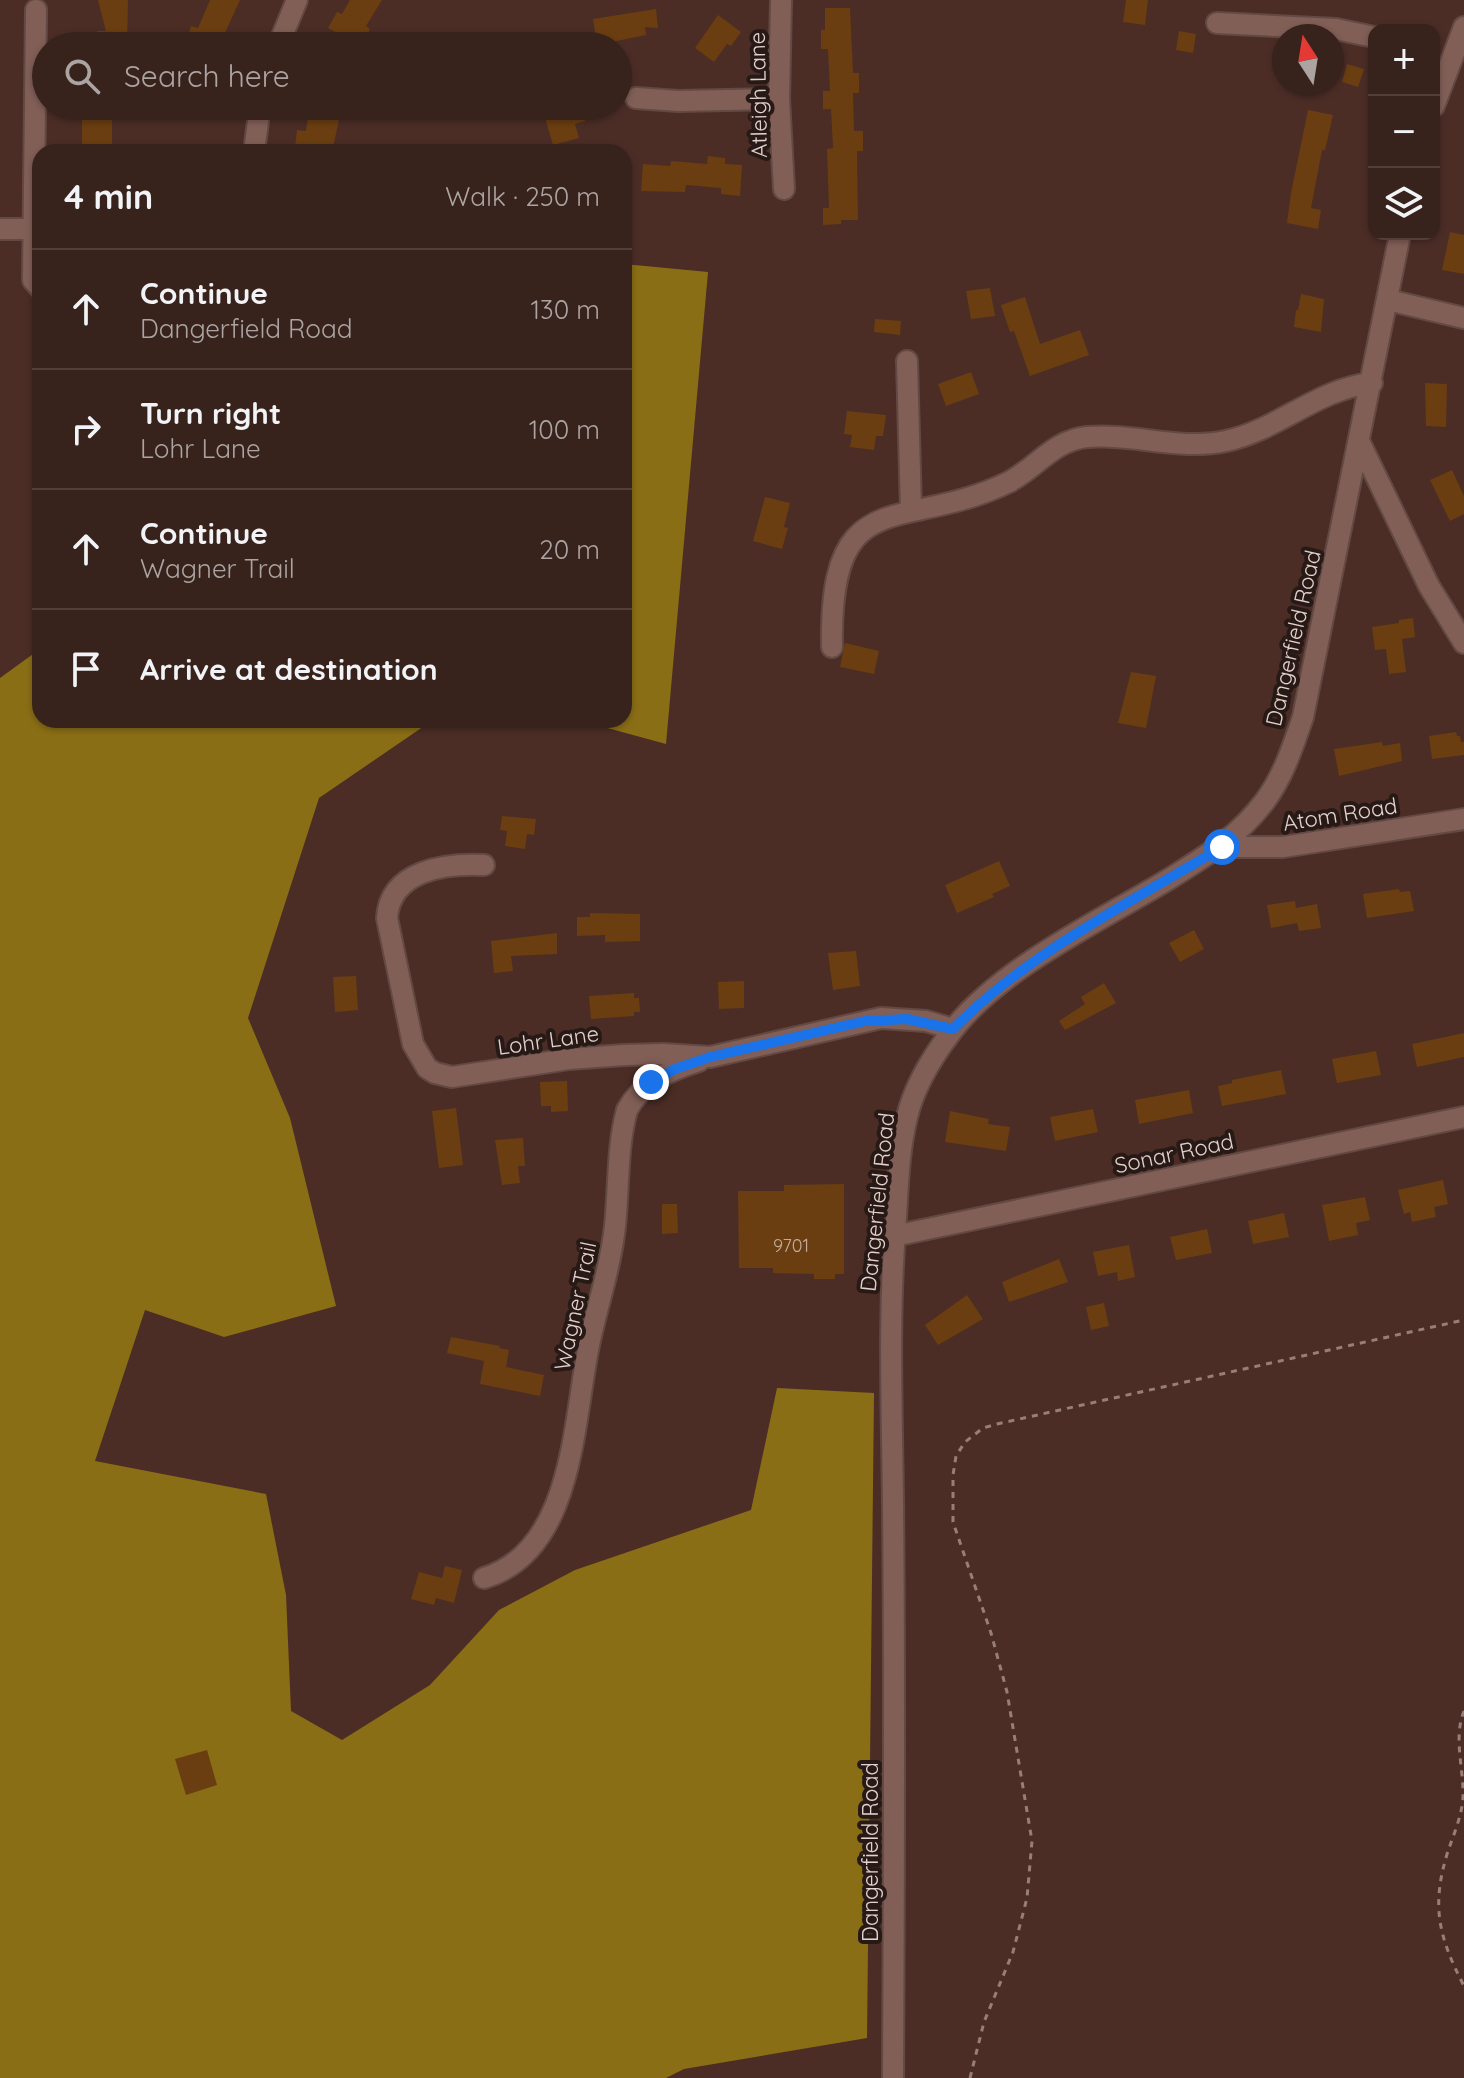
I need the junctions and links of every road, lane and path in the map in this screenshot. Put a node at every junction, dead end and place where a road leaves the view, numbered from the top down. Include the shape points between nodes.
1 (297, 0) edge
2 (781, 0) edge
3 (36, 10) dead end
4 (1217, 23) dead end
5 (1464, 27) edge
6 (36, 32) edge
7 (284, 32) edge
8 (1368, 36) edge
9 (1444, 53) edge
10 (1436, 96) edge
11 (636, 98) dead end
12 (779, 99) junction
13 (36, 120) edge
14 (258, 120) edge
15 (36, 144) edge
16 (255, 144) edge
17 (784, 189) dead end
18 (0, 229) edge
19 (32, 229) edge
20 (1399, 240) edge
21 (1388, 300) junction
22 (1464, 318) edge
23 (907, 361) dead end
24 (1372, 383) junction
25 (1360, 443) junction
26 (911, 510) junction
27 (1464, 643) edge
28 (832, 647) dead end
29 (1464, 819) edge
30 (1222, 847) junction
31 (484, 865) dead end
32 (953, 1029) junction
33 (710, 1057) junction
34 (1464, 1117) edge
35 (894, 1236) junction
36 (1464, 1320) edge
37 (484, 1578) dead end
38 (1464, 1711) edge
39 (1464, 1986) edge
40 (893, 2078) edge
41 (970, 2078) edge

1 - 7 street
2 - 12 street, Atleigh Lane
3 - 6 street
4 - 8 street via 1336,29
5 - 9 street
9 - 10 street
11 - 12 street
12 - 17 street, Atleigh Lane
13 - 15 street
14 - 16 street
18 - 19 street
20 - 21 street, Dangerfield Road
21 - 22 street
21 - 24 street, Dangerfield Road
23 - 26 street
24 - 25 street, Dangerfield Road
24 - 26 street via 1341,388 1228,441 1203,445 1102,437 1073,440 1007,483
25 - 27 street via 1429,586
25 - 30 street, Dangerfield Road via 1293,747 1265,801
26 - 28 street via 868,525 852,541 838,578
29 - 30 street, Atom Road via 1283,847
30 - 32 street, Dangerfield Road via 1043,954
31 - 33 street, Lohr Lane via 430,870 402,885 388,905 410,1032 427,1068 452,1077 569,1059
32 - 33 street, Lohr Lane via 881,1018
32 - 35 street, Dangerfield Road via 926,1069 906,1118
33 - 37 street, Wagner Trail via 651,1082 627,1110 609,1269 589,1345 567,1470 535,1542 510,1567
34 - 35 street, Sonar Road
35 - 40 street, Dangerfield Road
36 - 41 path via 997,1424 965,1442 953,1475 953,1522 1007,1692 1032,1841 1027,1898 1013,1952 984,2022
38 - 39 path via 1463,1801 1438,1903 1440,1932

